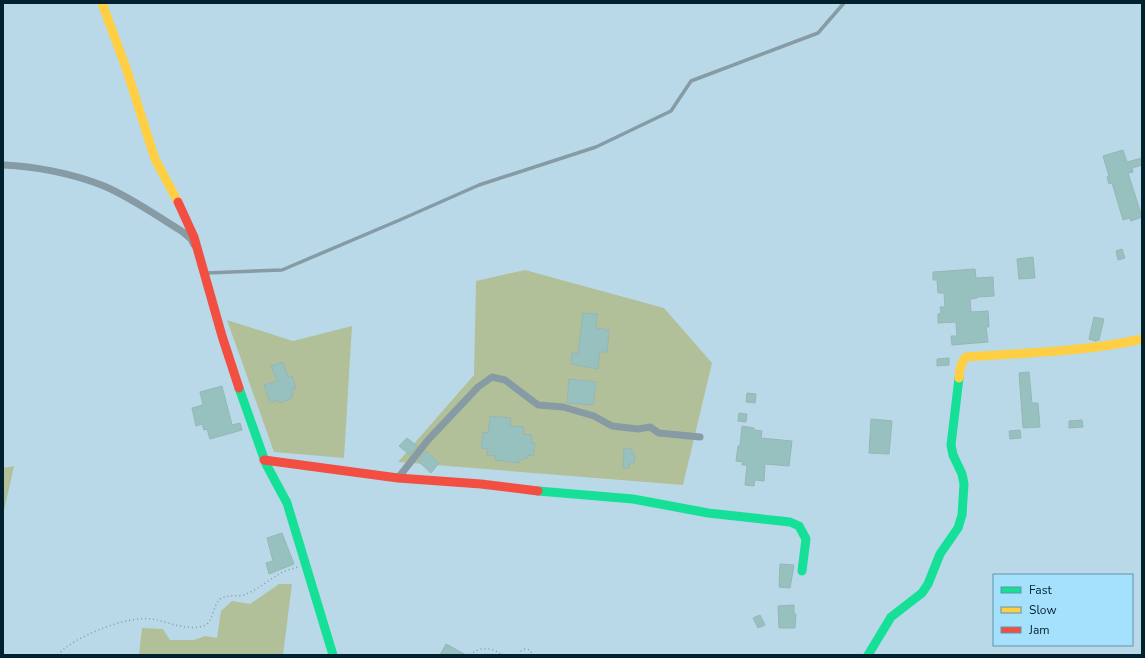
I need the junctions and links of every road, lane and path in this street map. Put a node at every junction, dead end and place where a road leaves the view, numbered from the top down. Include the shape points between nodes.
1 (102, 3) edge
2 (844, 3) edge
3 (3, 165) edge
4 (198, 252) junction
5 (205, 274) junction
6 (1142, 338) edge
7 (700, 437) dead end
8 (264, 460) junction
9 (398, 478) junction
10 (306, 564) junction
11 (802, 572) dead end
12 (58, 655) edge
13 (333, 655) edge
14 (470, 655) edge
15 (501, 655) edge
16 (520, 655) edge
17 (533, 655) edge
18 (868, 655) edge

1 - 4 street via 155,159 178,202
2 - 5 lane via 818,33 692,80 671,111 596,147 479,185 282,270
3 - 4 street via 24,166 83,179 105,187 183,232
4 - 5 street
5 - 8 street via 222,336
6 - 18 street via 1090,348 963,360 957,386 951,445 964,484 962,515 958,528 940,554 922,593 891,617
7 - 9 street via 659,433 650,427 638,429 612,426 594,416 563,407 538,405 505,380 492,376 478,387 428,440
8 - 9 street
8 - 10 street via 287,503
9 - 11 street via 633,499 708,513 790,522 799,526 806,539
10 - 12 path via 282,572 244,594 221,598 206,625 190,628 143,618 117,623 78,640
10 - 13 street
14 - 15 path via 476,649 496,651
16 - 17 path via 525,649 530,650

